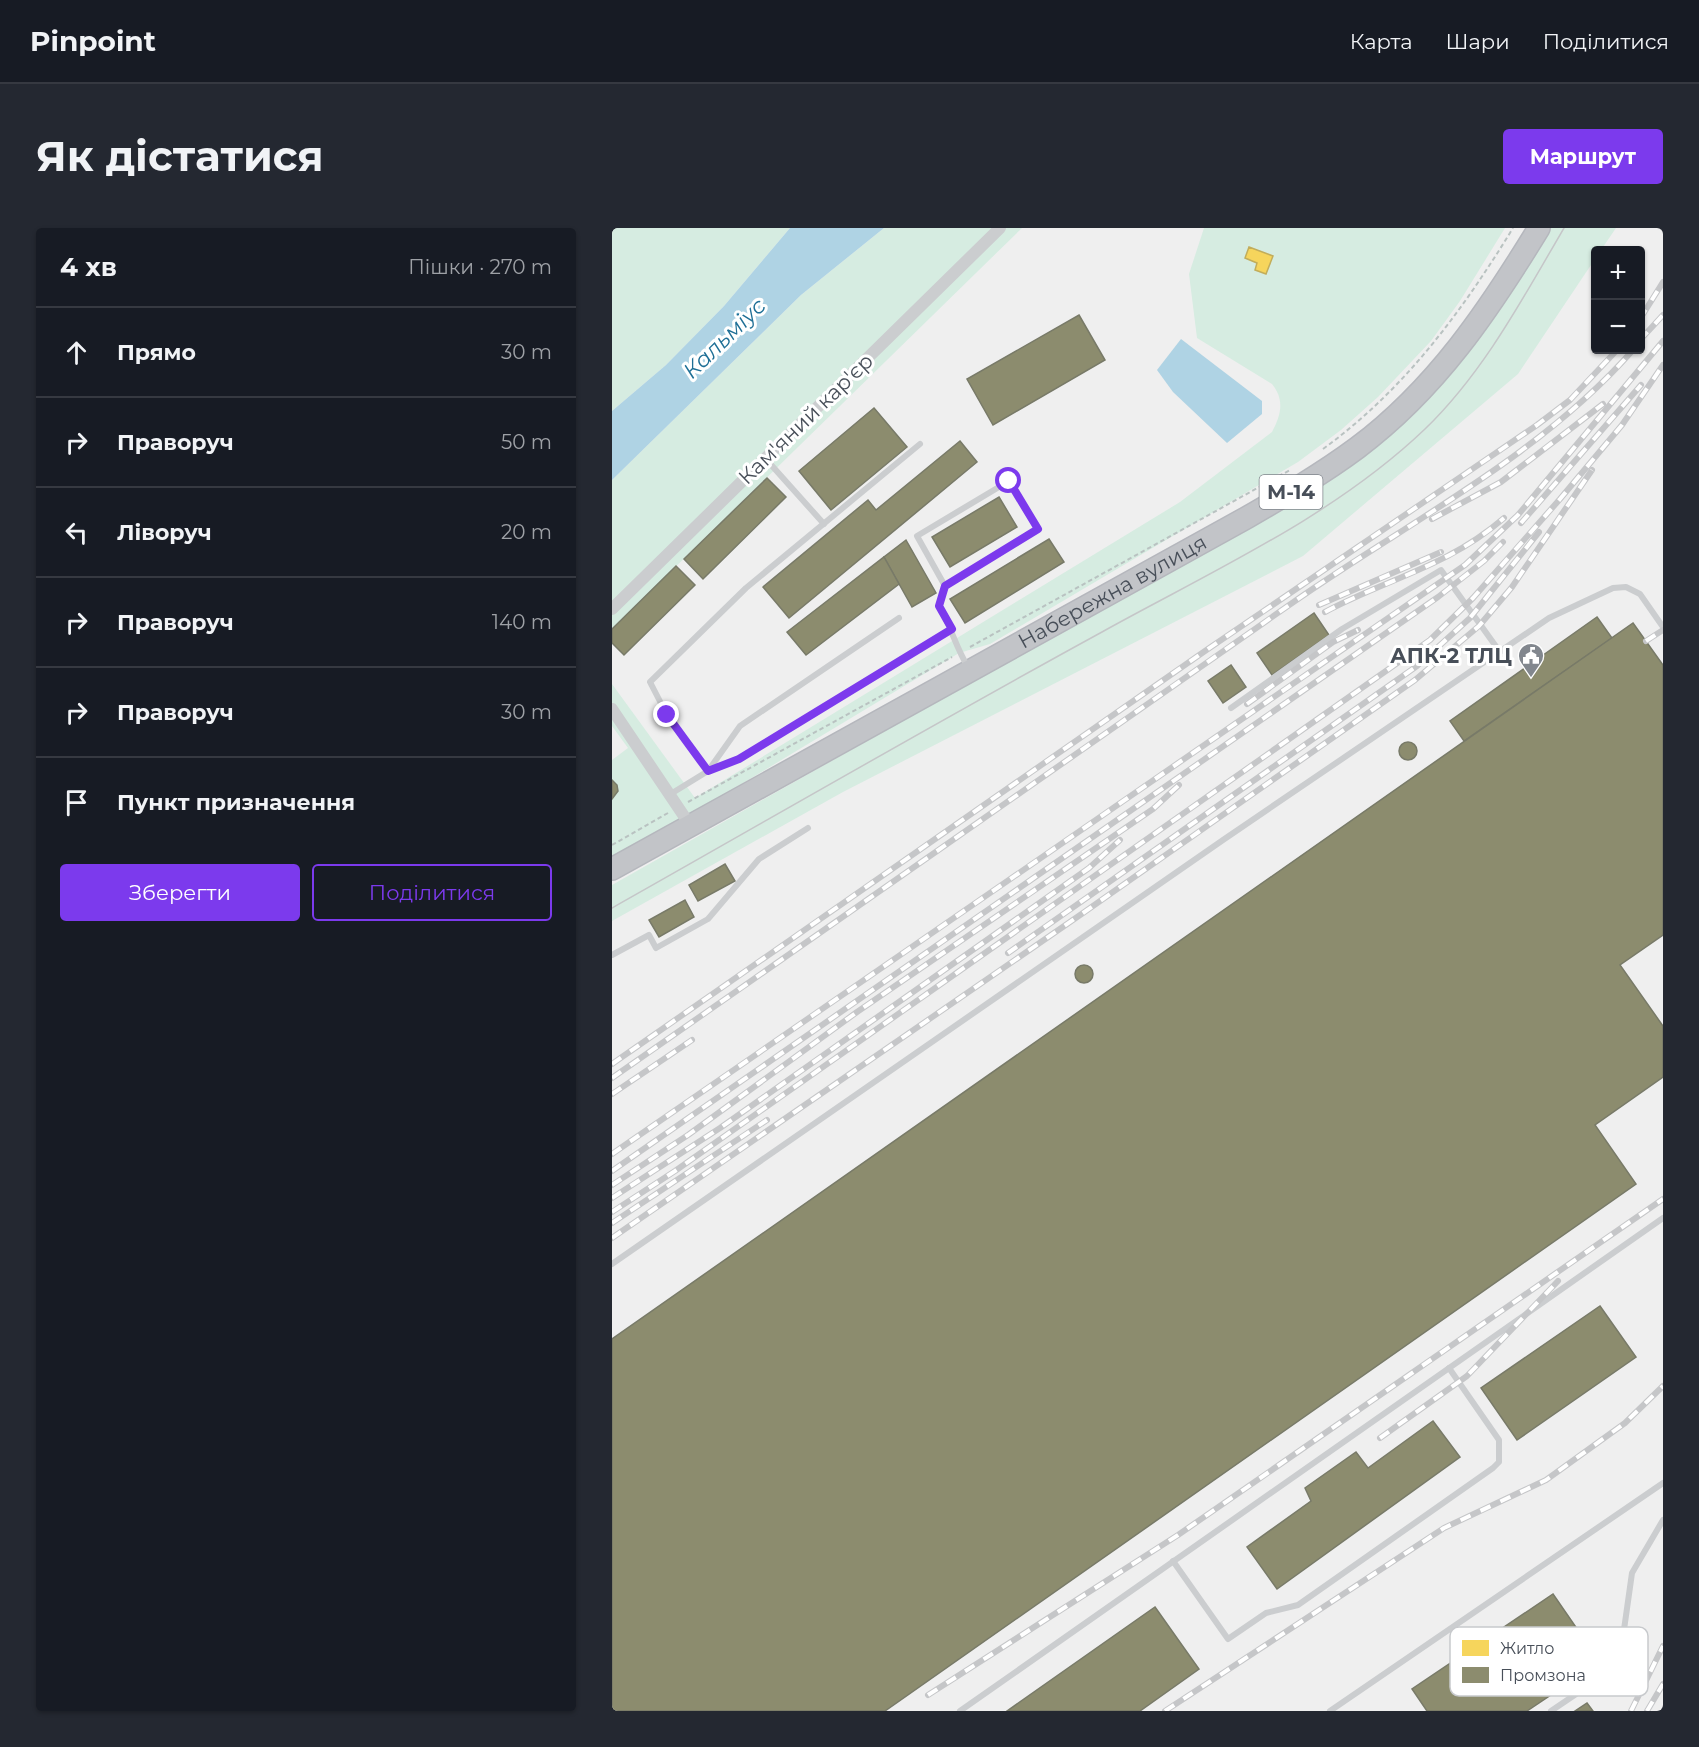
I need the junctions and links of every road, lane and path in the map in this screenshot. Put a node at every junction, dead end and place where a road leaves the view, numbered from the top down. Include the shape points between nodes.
1 (1000, 228) edge
2 (1513, 228) edge
3 (1539, 228) edge
4 (920, 444) dead end
5 (1316, 454) dead end
6 (765, 458) junction
7 (1291, 470) dead end
8 (824, 524) junction
9 (945, 586) junction
10 (612, 609) edge
11 (899, 618) dead end
12 (1663, 627) edge
13 (952, 629) junction
14 (1500, 652) junction
15 (964, 661) junction
16 (1231, 708) dead end
17 (612, 709) edge
18 (708, 771) junction
19 (669, 795) junction
20 (684, 816) junction
21 (808, 828) dead end
22 (612, 845) edge
23 (612, 869) edge
24 (612, 955) edge
25 (1663, 1218) edge
26 (612, 1264) edge
27 (1449, 1368) junction
28 (1663, 1483) edge
29 (1663, 1520) edge
30 (1173, 1561) junction
31 (1452, 1627) edge
32 (1624, 1627) edge
33 (1450, 1629) edge
34 (1573, 1696) edge
35 (960, 1711) edge
36 (1330, 1711) edge
37 (1551, 1711) edge

1 - 6 street, Кам'яний кар'єр
2 - 5 path via 1465,303 1417,364 1363,418
3 - 15 highway, Набережна вулиця / М-14 via 1452,358 1358,447 1246,518
4 - 8 lane
6 - 8 lane
6 - 10 street, Кам'яний кар'єр
7 - 15 path
8 - 18 lane via 746,588 650,682 667,715
9 - 9 lane via 917,536 1009,481 1038,529
9 - 13 lane via 939,606
11 - 18 lane via 740,726
12 - 14 lane via 1640,594 1626,587 1613,588 1550,618
13 - 15 lane
13 - 18 lane via 739,759
14 - 16 lane via 1441,570 1342,629
14 - 26 lane
15 - 20 highway, Набережна вулиця / М-14
15 - 20 path
17 - 19 street
18 - 19 lane
19 - 20 street
20 - 22 path
20 - 23 highway, Набережна вулиця / М-14
21 - 24 lane via 759,860 708,919 656,948 649,935
25 - 27 lane
27 - 30 lane
27 - 30 lane via 1499,1440 1499,1462 1298,1605 1266,1613 1228,1640
28 - 31 lane
29 - 32 lane via 1632,1573
30 - 35 lane
33 - 36 lane
34 - 37 lane

